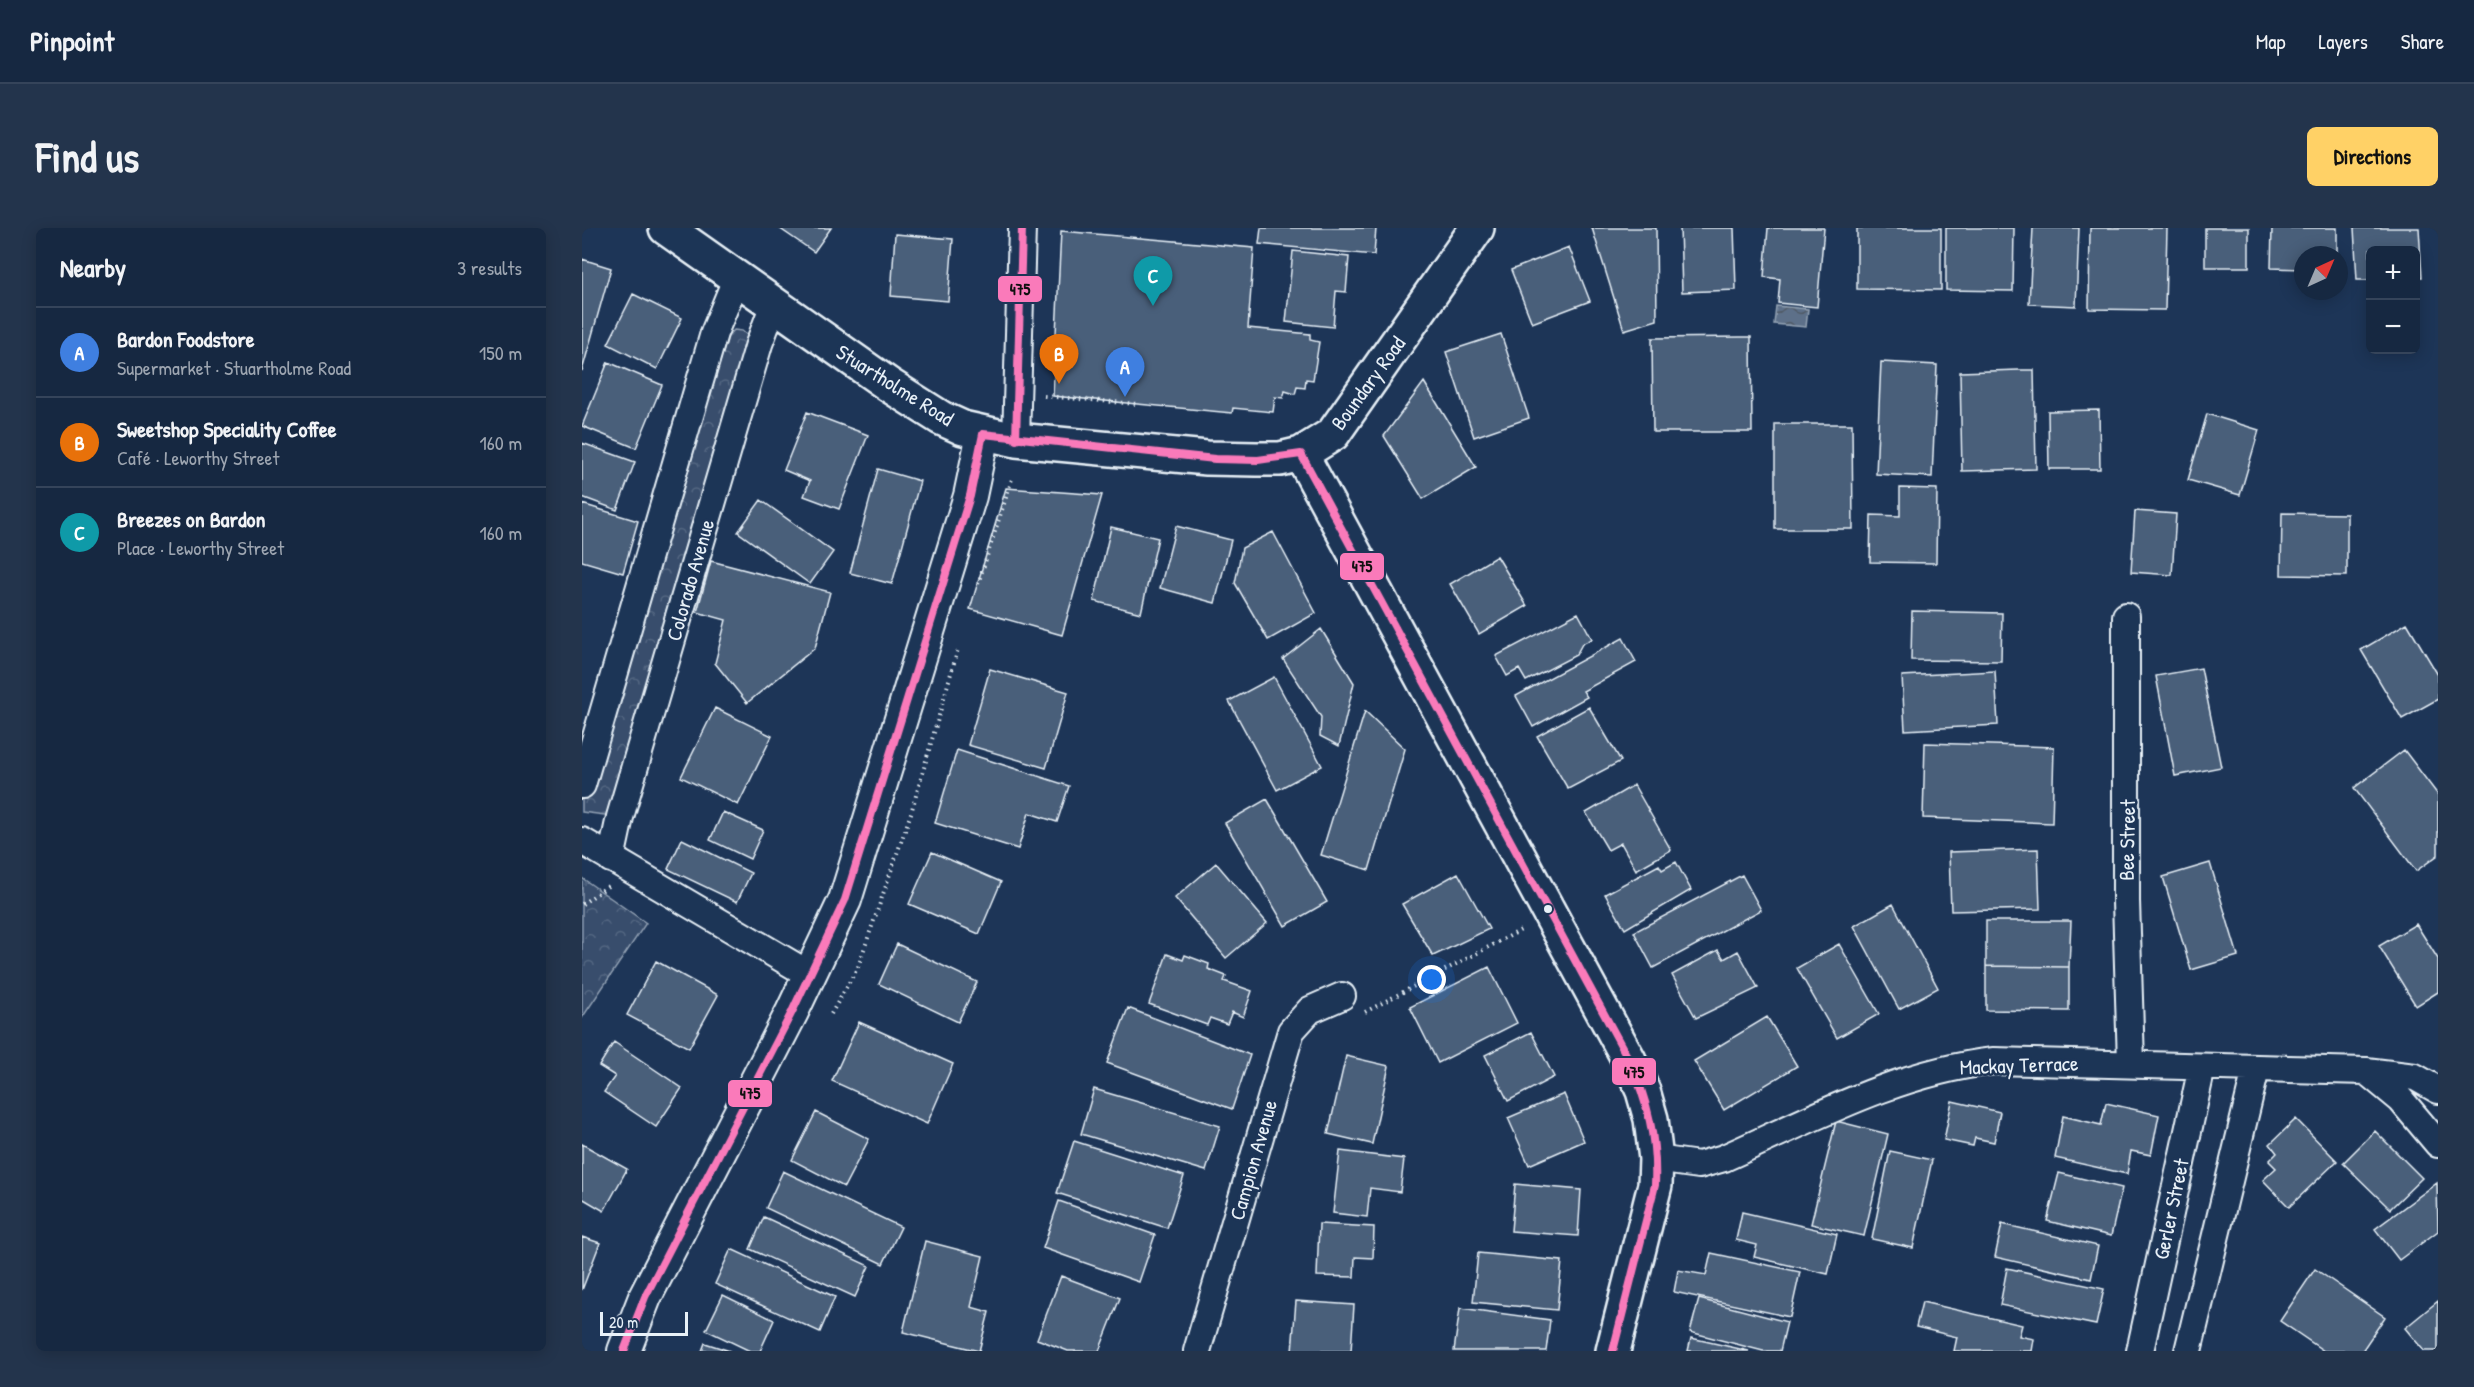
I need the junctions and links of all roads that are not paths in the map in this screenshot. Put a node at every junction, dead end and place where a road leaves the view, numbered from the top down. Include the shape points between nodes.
1 (666, 228) edge
2 (1022, 228) edge
3 (1477, 228) edge
4 (737, 277) junction
5 (774, 304) junction
6 (983, 434) junction
7 (1016, 440) junction
8 (1301, 454) junction
9 (2126, 616) dead end
10 (582, 785) edge
11 (582, 841) edge
12 (611, 859) junction
13 (810, 975) junction
14 (1342, 996) dead end
15 (2131, 1063) junction
16 (2202, 1067) junction
17 (2256, 1069) junction
18 (2366, 1071) junction
19 (2438, 1090) edge
20 (2438, 1144) edge
21 (1656, 1159) junction
22 (624, 1351) edge
23 (1197, 1351) edge
24 (1613, 1351) edge
25 (2140, 1351) edge
26 (2188, 1351) edge

1 - 4 main road, Stuartholme Road
2 - 7 street
3 - 8 main road, Boundary Road via 1335,430
4 - 5 main road, Stuartholme Road
4 - 10 street via 714,333
5 - 6 main road, Stuartholme Road via 916,403 941,418
5 - 12 street, Colorado Avenue via 620,817
6 - 7 main road, Stuartholme Road
6 - 13 street via 970,496 851,879
7 - 8 main road, Stuartholme Road via 1208,458 1280,459
8 - 21 main road via 1636,1074 1648,1106
9 - 15 street, Bee Street via 2126,901
11 - 12 street
12 - 13 street
13 - 22 street via 670,1245
14 - 23 street, Campion Avenue via 1303,1016 1287,1041
15 - 16 street, Mackay Terrace
15 - 21 street, Mackay Terrace via 2012,1061 1949,1067 1892,1083 1724,1158 1699,1165
16 - 17 street, Mackay Terrace
16 - 25 street, Gerler Street
17 - 18 street, Mackay Terrace
17 - 26 street
18 - 19 street, Mackay Terrace via 2415,1077
18 - 20 street via 2401,1100
21 - 24 main road via 1651,1203

